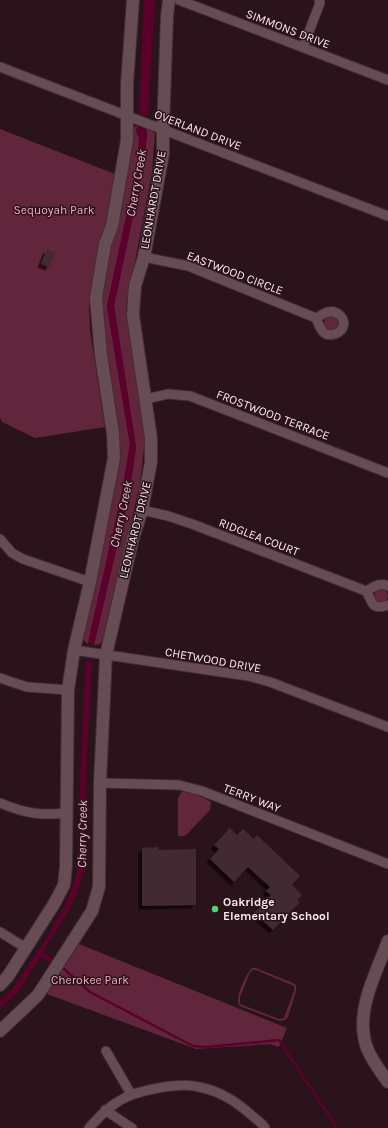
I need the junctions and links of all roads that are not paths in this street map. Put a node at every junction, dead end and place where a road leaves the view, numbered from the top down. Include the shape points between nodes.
1 (133, 0) edge
2 (170, 0) edge
3 (178, 0) edge
4 (322, 1) edge
5 (303, 47) junction
6 (0, 67) edge
7 (388, 80) edge
8 (132, 118) junction
9 (163, 130) junction
10 (388, 216) edge
11 (144, 257) junction
12 (316, 318) dead end
13 (146, 399) junction
14 (388, 473) edge
15 (142, 510) junction
16 (0, 540) edge
17 (90, 582) junction
18 (388, 586) edge
19 (366, 591) junction
20 (388, 605) edge
21 (79, 651) junction
22 (101, 654) junction
23 (0, 678) edge
24 (68, 690) junction
25 (388, 727) edge
26 (100, 783) junction
27 (0, 803) edge
28 (66, 813) junction
29 (388, 864) edge
30 (0, 932) edge
31 (388, 941) edge
32 (26, 948) junction
33 (0, 985) edge
34 (0, 1031) edge
35 (106, 1051) dead end
36 (388, 1082) edge
37 (131, 1094) junction
38 (106, 1110) junction
39 (89, 1128) edge
40 (132, 1128) edge
41 (265, 1128) edge

1 - 8 street via 127,84
2 - 9 street, LEONHARDT DRIVE via 167,16
3 - 5 street, SIMMONS DRIVE
4 - 5 street
5 - 7 street, SIMMONS DRIVE
6 - 8 street, OVERLAND DRIVE
8 - 9 street, OVERLAND DRIVE
8 - 17 street via 96,298 114,458
9 - 10 street, OVERLAND DRIVE
9 - 11 street, LEONHARDT DRIVE via 163,154
11 - 12 street, EASTWOOD CIRCLE via 188,266
11 - 13 street, LEONHARDT DRIVE via 135,286 133,315
13 - 14 street, FROSTWOOD TERRACE via 168,394 190,396
13 - 15 street, LEONHARDT DRIVE via 151,462
15 - 19 street, RIDGLEA COURT via 192,524
15 - 22 street, LEONHARDT DRIVE
16 - 17 street via 23,559
17 - 21 street
18 - 19 street via 378,585
19 - 20 street via 374,606 380,608
21 - 22 street, CHETWOOD DRIVE
21 - 24 street
22 - 25 street, CHETWOOD DRIVE via 248,676
22 - 26 street, LEONHARDT DRIVE
23 - 24 street via 27,687
24 - 28 street
26 - 29 street, TERRY WAY via 179,785 202,791
26 - 34 street, LEONHARDT DRIVE via 99,887 92,911 38,995
27 - 28 street via 33,813
28 - 32 street via 64,885
30 - 32 street
31 - 36 street via 363,1013 367,1048
32 - 33 street
35 - 37 street
37 - 38 street
37 - 41 street via 168,1087 198,1086 229,1098
38 - 39 street
38 - 40 street

